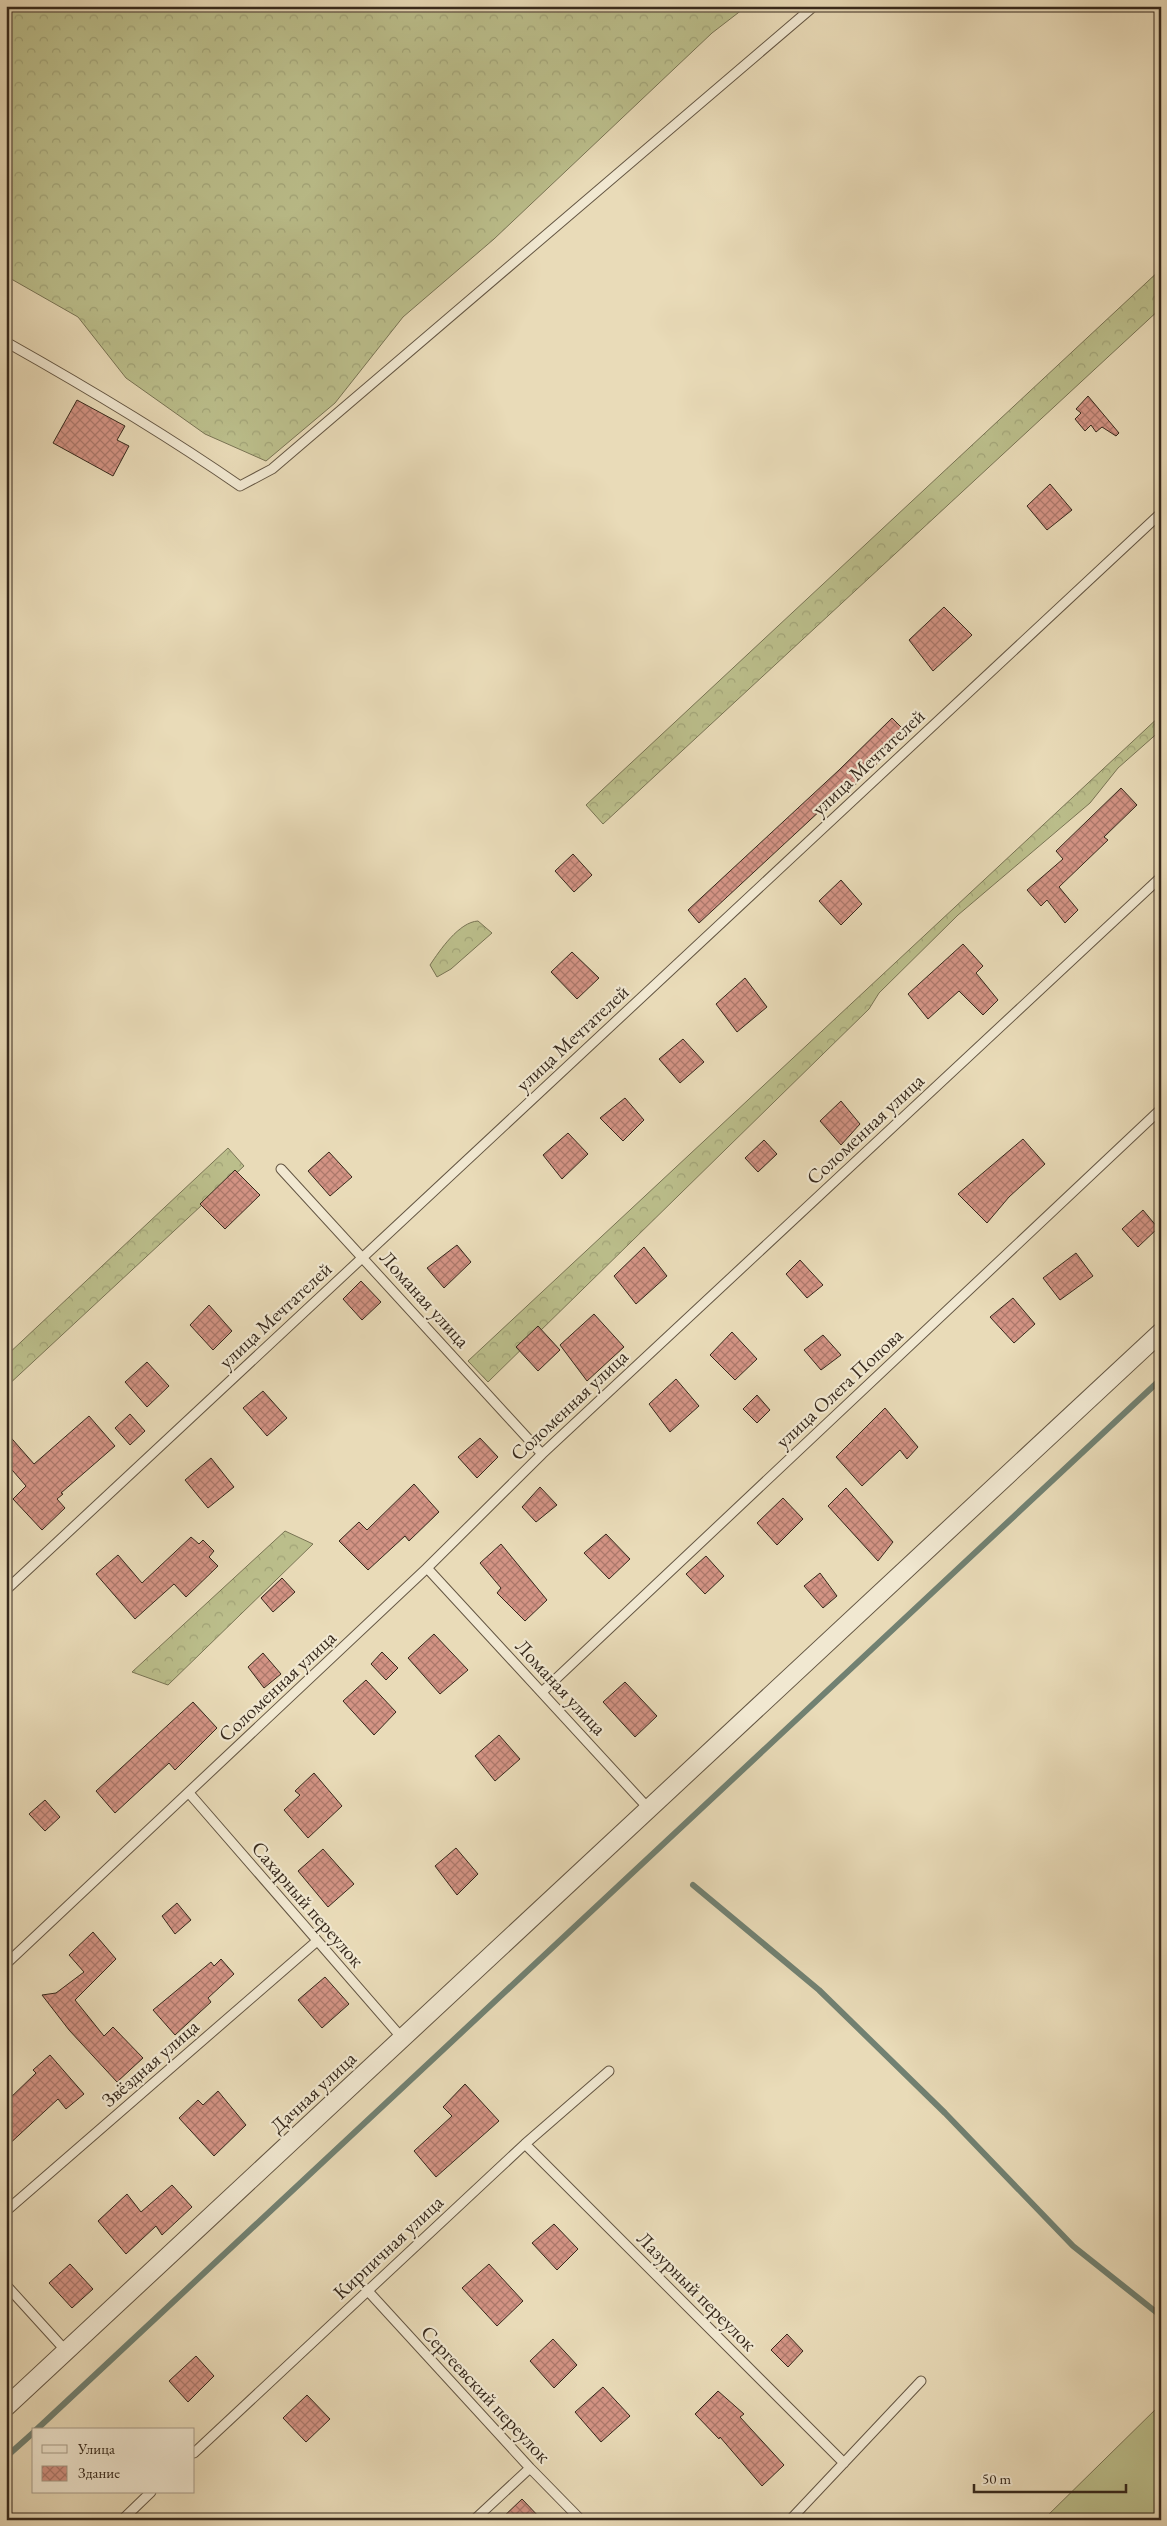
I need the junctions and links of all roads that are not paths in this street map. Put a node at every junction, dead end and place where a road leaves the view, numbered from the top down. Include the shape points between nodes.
1 (814, 6) edge
2 (6, 342) edge
3 (1161, 513) edge
4 (1161, 877) edge
5 (1161, 1109) edge
6 (281, 1169) dead end
7 (363, 1257) junction
8 (1161, 1332) edge
9 (542, 1454) junction
10 (426, 1568) junction
11 (6, 1590) edge
12 (542, 1692) junction
13 (189, 1793) junction
14 (648, 1808) junction
15 (317, 1941) junction
16 (6, 1964) edge
17 (402, 2038) junction
18 (609, 2070) dead end
19 (525, 2144) junction
20 (6, 2211) edge
21 (6, 2285) edge
22 (367, 2290) junction
23 (66, 2350) junction
24 (921, 2381) dead end
25 (6, 2407) edge
26 (195, 2451) edge
27 (844, 2463) junction
28 (530, 2468) junction
29 (149, 2494) edge
30 (122, 2520) edge
31 (474, 2520) edge
32 (581, 2520) edge
33 (790, 2520) edge

1 - 2 lane via 272,469 240,486 94,392
3 - 7 lane, улица Мечтателей
4 - 9 lane, Соломенная улица
5 - 12 lane, улица Олега Попова
6 - 7 lane, Ломаная улица
7 - 9 lane, Ломаная улица
7 - 11 lane, улица Мечтателей
8 - 14 street, Дачная улица
9 - 10 lane, Соломенная улица
10 - 12 lane, Ломаная улица
10 - 13 lane, Соломенная улица
12 - 14 lane, Ломаная улица
13 - 15 lane, Сахарный переулок
13 - 16 lane, Соломенная улица
14 - 17 street, Дачная улица
15 - 17 lane, Сахарный переулок
15 - 20 lane, Звёздная улица
17 - 23 street, Дачная улица
18 - 19 lane, Кирпичная улица
19 - 22 lane, Кирпичная улица
19 - 27 lane, Лазурный переулок
21 - 23 lane
22 - 26 lane, Кирпичная улица
22 - 28 lane, Сергеевский переулок
23 - 25 street, Дачная улица
24 - 27 lane
27 - 33 lane
28 - 31 lane
28 - 32 lane, Сергеевский переулок
29 - 30 lane

